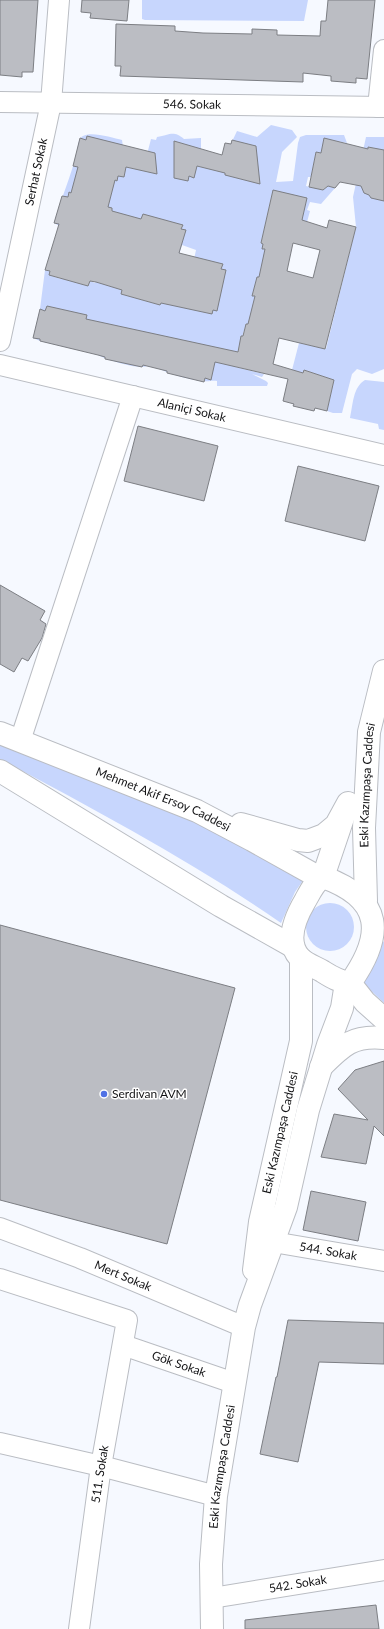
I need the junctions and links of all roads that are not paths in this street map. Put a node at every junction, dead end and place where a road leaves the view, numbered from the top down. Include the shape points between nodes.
1 (59, 0) edge
2 (384, 50) edge
3 (0, 102) edge
4 (51, 103) junction
5 (381, 107) edge
6 (0, 341) edge
7 (0, 365) edge
8 (133, 396) junction
9 (384, 455) edge
10 (384, 671) edge
11 (377, 732) edge
12 (0, 733) edge
13 (20, 741) junction
14 (0, 771) edge
15 (348, 803) junction
16 (197, 811) junction
17 (322, 878) junction
18 (374, 913) edge
19 (297, 953) junction
20 (348, 983) junction
21 (384, 1019) edge
22 (384, 1038) edge
23 (321, 1067) junction
24 (0, 1228) edge
25 (273, 1242) junction
26 (384, 1261) edge
27 (0, 1279) edge
28 (250, 1305) junction
29 (244, 1327) junction
30 (123, 1345) junction
31 (234, 1383) junction
32 (0, 1443) edge
33 (101, 1466) junction
34 (216, 1496) junction
35 (384, 1570) edge
36 (212, 1598) junction
37 (79, 1629) edge
38 (212, 1629) edge

1 - 4 street, Serhat Sokak
2 - 5 street
3 - 4 street, 546. Sokak
4 - 5 street, 546. Sokak
4 - 6 street, Serhat Sokak
7 - 8 street, Alaniçi Sokak
8 - 9 street, Alaniçi Sokak
8 - 13 street
10 - 11 street, Eski Kazımpaşa Caddesi
11 - 15 street
11 - 18 street, Eski Kazımpaşa Caddesi via 364,828
12 - 13 street, Mehmet Akif Ersoy Caddesi
13 - 16 street, Mehmet Akif Ersoy Caddesi
14 - 19 street
15 - 16 street via 336,825 324,835 308,841
15 - 17 street, Eski Kazımpaşa Caddesi
16 - 17 street, Mehmet Akif Ersoy Caddesi
17 - 18 street via 358,893
17 - 19 street via 300,909 294,925
18 - 20 street via 373,941 361,970
19 - 20 street via 335,979
19 - 28 street, Eski Kazımpaşa Caddesi via 301,1041 260,1222
20 - 21 street
20 - 23 street, Eski Kazımpaşa Caddesi
22 - 23 street via 356,1040 342,1046
23 - 25 street, Eski Kazımpaşa Caddesi via 308,1110 286,1207
24 - 29 street, Mert Sokak via 80,1258
25 - 26 street, 544. Sokak
25 - 28 street, Eski Kazımpaşa Caddesi
27 - 30 street, 511. Sokak via 128,1320
28 - 29 street, Eski Kazımpaşa Caddesi
29 - 31 street, Eski Kazımpaşa Caddesi
30 - 31 street, Gök Sokak
30 - 33 street, 511. Sokak
31 - 34 street, Eski Kazımpaşa Caddesi
32 - 33 street
33 - 34 street
33 - 37 street, 511. Sokak
34 - 36 street, Eski Kazımpaşa Caddesi via 211,1564
35 - 36 street, 542. Sokak
36 - 38 street, Eski Kazımpaşa Caddesi

